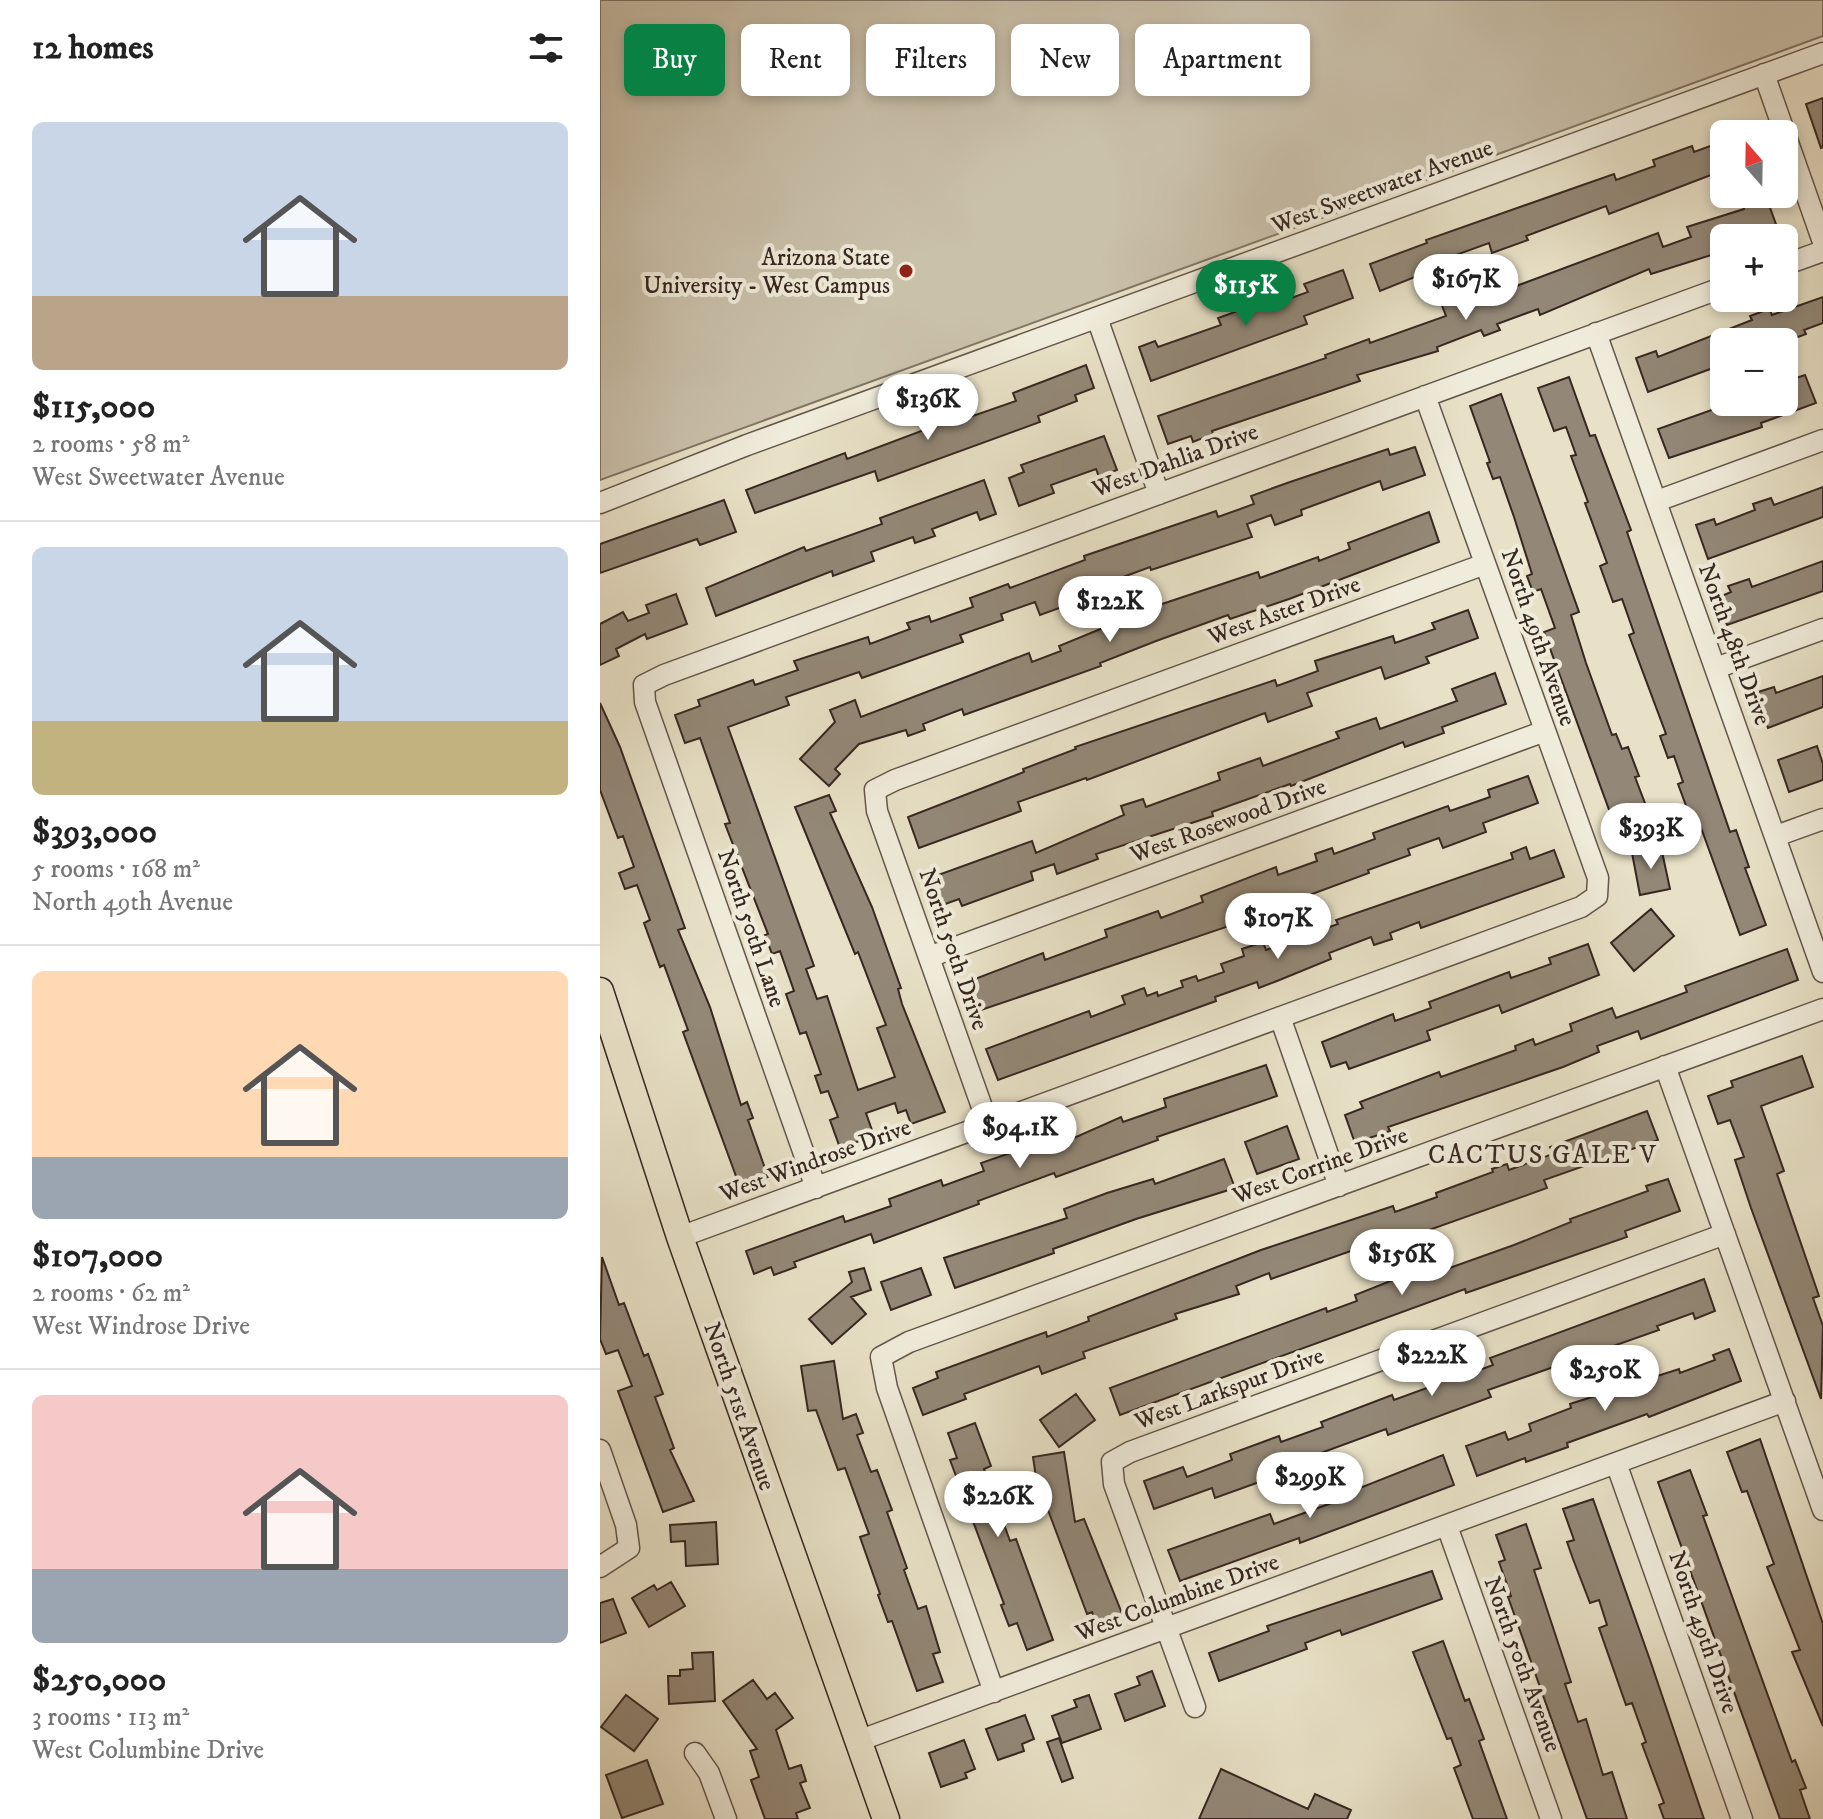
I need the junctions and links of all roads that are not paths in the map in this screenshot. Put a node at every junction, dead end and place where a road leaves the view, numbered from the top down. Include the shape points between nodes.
1 (1823, 53) edge
2 (1764, 74) junction
3 (1823, 242) edge
4 (1823, 251) edge
5 (1798, 260) edge
6 (1710, 292) edge
7 (1097, 318) junction
8 (1596, 333) junction
9 (1425, 396) junction
10 (1823, 440) edge
11 (1159, 494) junction
12 (1657, 501) junction
13 (600, 503) edge
14 (1485, 564) junction
15 (1823, 629) edge
16 (1716, 668) junction
17 (644, 685) joint
18 (1545, 731) junction
19 (875, 790) joint
20 (1823, 819) edge
21 (1776, 836) junction
22 (1597, 896) joint
23 (929, 957) junction
24 (1823, 972) edge
25 (600, 991) edge
26 (1823, 1009) edge
27 (1280, 1017) junction
28 (1665, 1066) junction
29 (988, 1124) junction
30 (1339, 1186) junction
31 (816, 1188) junction
32 (1725, 1234) junction
33 (680, 1237) junction
34 (1785, 1401) junction
35 (600, 1450) edge
36 (1616, 1463) junction
37 (1823, 1510) edge
38 (1447, 1526) junction
39 (600, 1567) edge
40 (1166, 1628) junction
41 (994, 1692) junction
42 (1195, 1707) dead end
43 (858, 1741) junction
44 (695, 1753) dead end
45 (726, 1819) edge
46 (886, 1819) edge
47 (1551, 1819) edge
48 (1742, 1819) edge

1 - 2 street, West Sweetwater Avenue
2 - 3 street
2 - 7 street, West Sweetwater Avenue
4 - 5 street
6 - 8 street, West Dahlia Drive
7 - 11 street
7 - 13 street, West Sweetwater Avenue
8 - 9 street, West Dahlia Drive
8 - 12 street, North 48th Drive
9 - 11 street, West Dahlia Drive
9 - 14 street, North 49th Avenue
10 - 12 street
11 - 17 street, West Dahlia Drive
12 - 16 street, North 48th Drive
14 - 18 street, North 49th Avenue
14 - 19 street, West Aster Drive
15 - 16 street
16 - 21 street, North 48th Drive
17 - 31 street, North 50th Lane via 645,702
18 - 22 street, North 49th Avenue via 1598,878
18 - 23 street, West Rosewood Drive
19 - 23 street, North 50th Drive via 877,811
20 - 21 street
21 - 24 street, North 48th Drive
22 - 27 street, West Windrose Drive via 1581,907
23 - 29 street, North 50th Drive
25 - 33 main road, North 51st Avenue
26 - 28 street, West Corrine Drive
27 - 29 street, West Windrose Drive
27 - 30 street
28 - 30 street, West Corrine Drive
28 - 32 street
29 - 31 street, West Windrose Drive
30 - 41 street, West Corrine Drive via 909,1342 881,1357 887,1388
31 - 33 street, West Windrose Drive
32 - 34 street
32 - 40 street, West Larkspur Drive via 1112,1462 1114,1484
33 - 43 main road, North 51st Avenue
34 - 36 street, West Columbine Drive
34 - 37 street
35 - 39 street via 629,1548
36 - 38 street, West Columbine Drive
36 - 48 street, North 49th Drive
38 - 40 street, West Columbine Drive
38 - 47 street, North 50th Avenue
40 - 41 street, West Columbine Drive
40 - 42 street
41 - 43 street, West Columbine Drive
43 - 46 main road, North 51st Avenue
44 - 45 street via 709,1773

